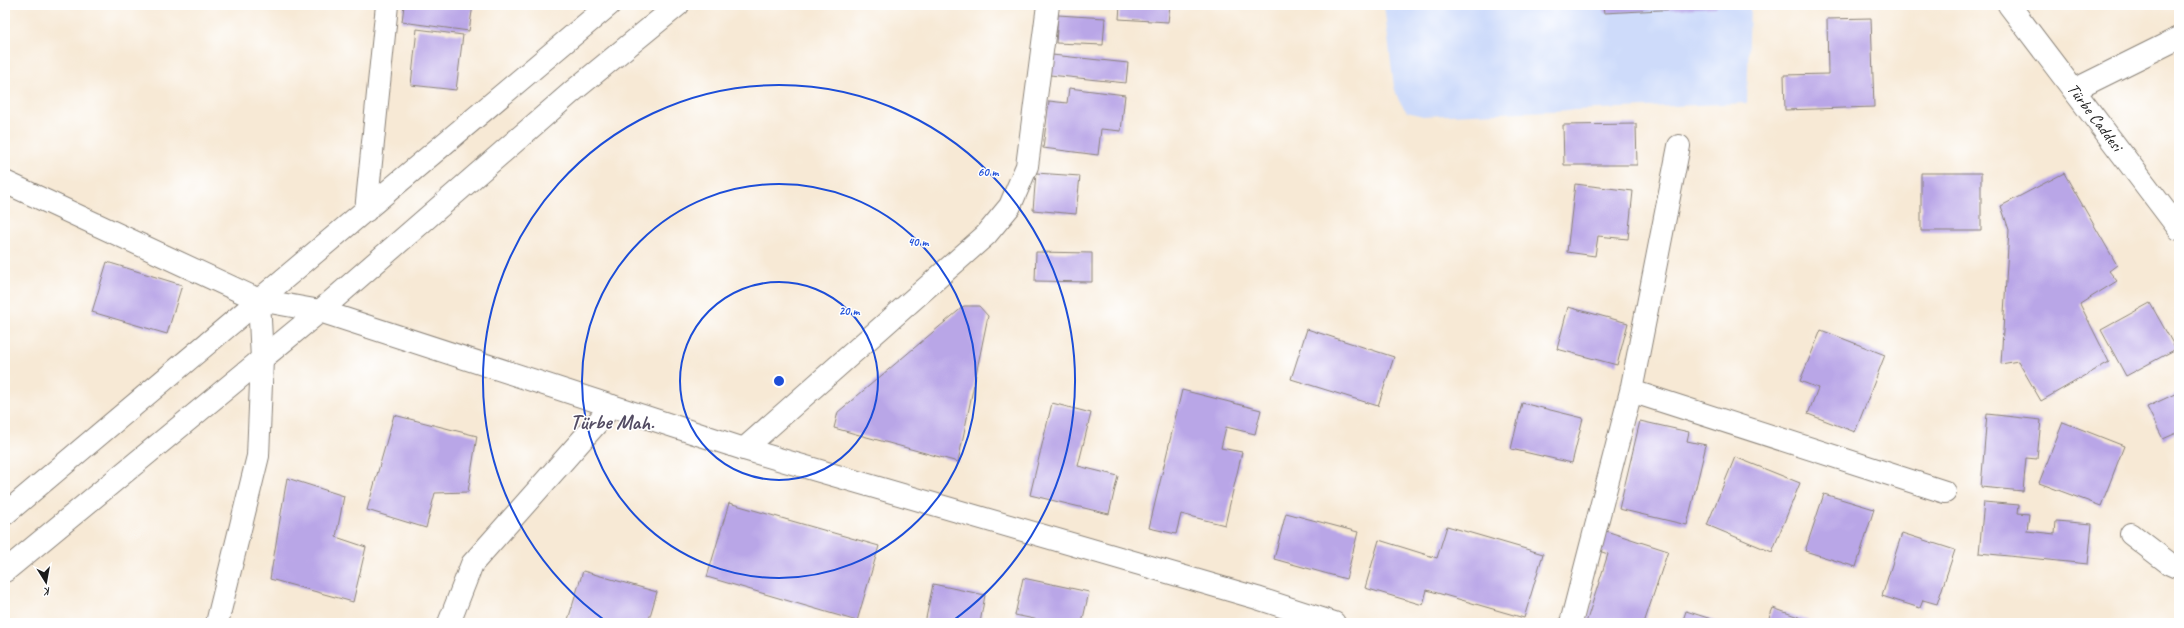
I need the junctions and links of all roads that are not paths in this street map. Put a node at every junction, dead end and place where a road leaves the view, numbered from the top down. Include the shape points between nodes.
1 (387, 5) edge
2 (609, 5) edge
3 (678, 5) edge
4 (1048, 5) edge
5 (2009, 5) edge
6 (2179, 38) edge
7 (2074, 90) junction
8 (1679, 146) dead end
9 (5, 182) edge
10 (366, 210) junction
11 (2179, 229) edge
12 (259, 300) junction
13 (320, 311) junction
14 (262, 359) junction
15 (1631, 391) junction
16 (612, 406) junction
17 (744, 450) junction
18 (1945, 492) dead end
19 (5, 514) edge
20 (2131, 534) dead end
21 (2179, 568) edge
22 (5, 571) edge
23 (217, 623) edge
24 (449, 623) edge
25 (1334, 623) edge
26 (1571, 623) edge

1 - 10 street
2 - 10 street
3 - 13 street via 573,91
4 - 17 street via 1027,166 1010,206 986,235
5 - 7 street, Türbe Caddesi
6 - 7 street
7 - 11 street, Türbe Caddesi
8 - 15 street
9 - 12 street
10 - 12 street
12 - 13 street
12 - 14 street
12 - 19 street
13 - 14 street
13 - 16 street
14 - 22 street
14 - 23 street via 258,456
15 - 18 street
15 - 26 street
16 - 17 street
16 - 24 street via 472,564
17 - 25 street via 1257,598
20 - 21 street

